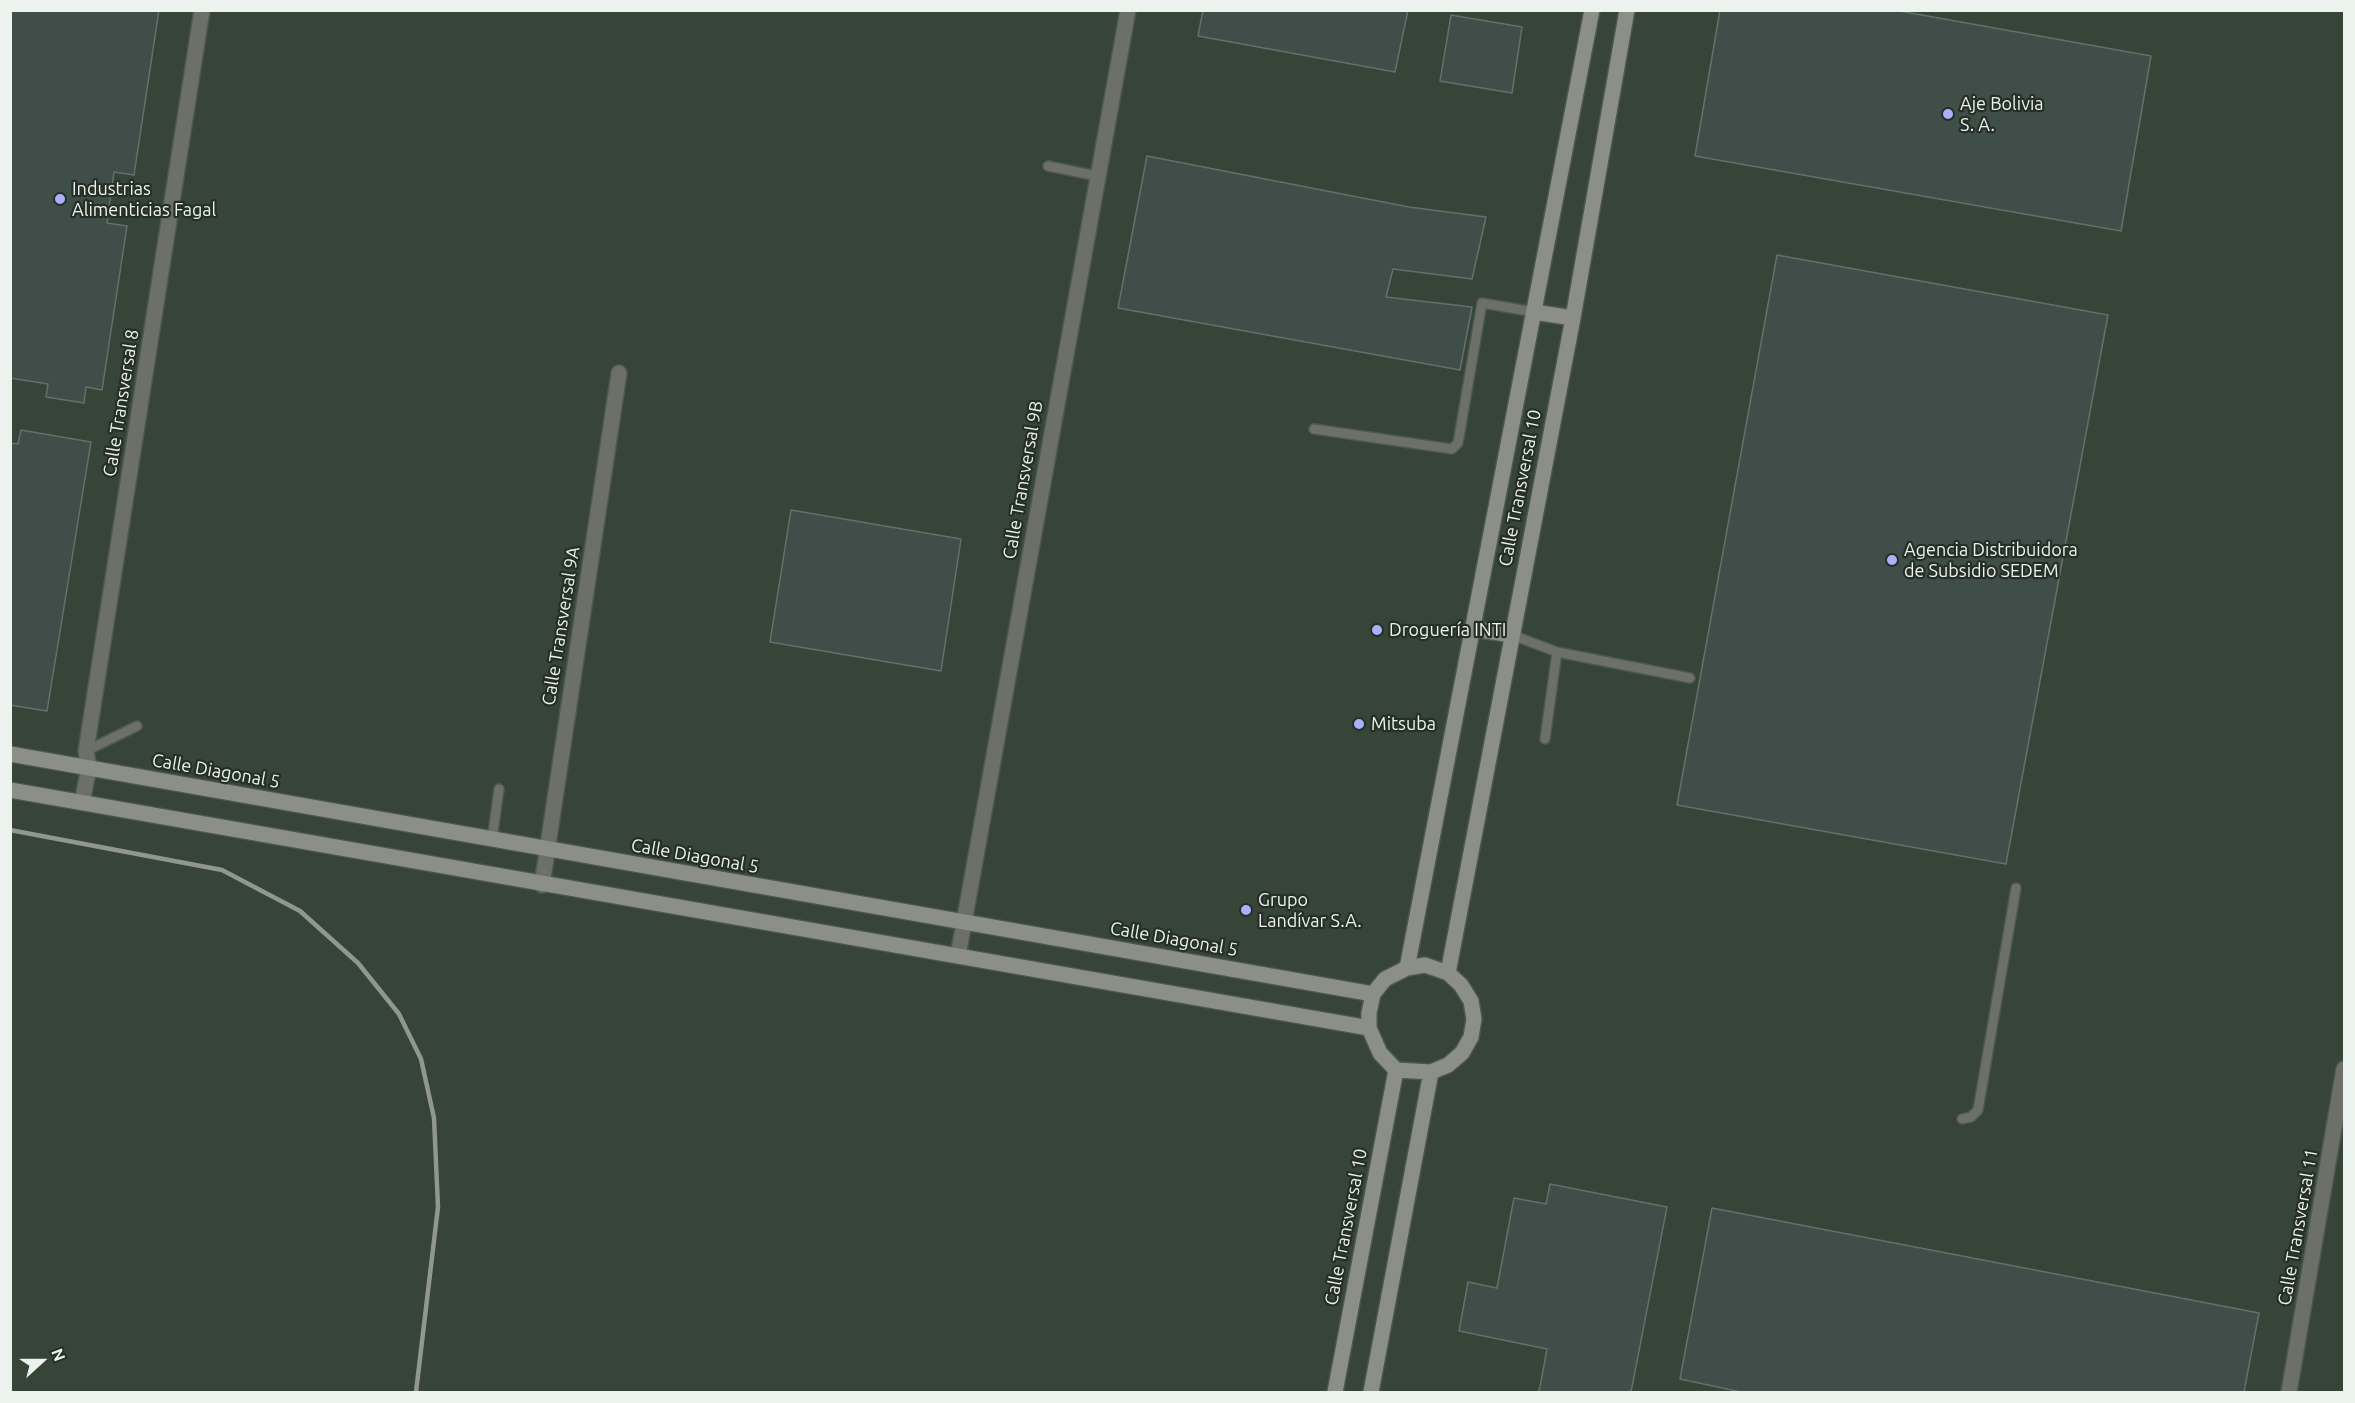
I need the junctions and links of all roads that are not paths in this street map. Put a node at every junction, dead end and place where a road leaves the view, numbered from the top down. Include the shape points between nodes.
1 (202, 10) edge
2 (1128, 10) edge
3 (1592, 10) edge
4 (1627, 10) edge
5 (1048, 166) dead end
6 (1097, 176) junction
7 (1534, 312) junction
8 (1573, 318) junction
9 (619, 373) dead end
10 (1314, 429) dead end
11 (1474, 629) junction
12 (1512, 636) junction
13 (1557, 652) junction
14 (1690, 678) dead end
15 (137, 726) dead end
16 (1545, 739) dead end
17 (86, 751) junction
18 (10, 754) edge
19 (88, 768) junction
20 (499, 789) dead end
21 (10, 790) edge
22 (82, 802) junction
23 (492, 840) junction
24 (546, 850) junction
25 (542, 885) junction
26 (2016, 888) dead end
27 (964, 921) junction
28 (958, 956) junction
29 (1407, 968) junction
30 (1448, 973) junction
31 (1373, 994) junction
32 (1369, 1028) junction
33 (2344, 1069) edge
34 (1396, 1070) junction
35 (1431, 1072) junction
36 (1962, 1119) dead end
37 (1335, 1392) edge
38 (1371, 1392) edge
39 (2289, 1392) edge

1 - 17 street, Calle Transversal 8
2 - 6 street, Calle Transversal 9B
3 - 7 main road, Calle Transversal 10
4 - 8 main road, Calle Transversal 10
5 - 6 lane
6 - 27 street, Calle Transversal 9B
7 - 8 main road
7 - 10 lane via 1482,303 1458,443 1452,449
7 - 11 main road, Calle Transversal 10
8 - 12 main road, Calle Transversal 10
9 - 24 street, Calle Transversal 9A
11 - 12 main road
11 - 29 main road, Calle Transversal 10
12 - 13 lane
12 - 30 main road, Calle Transversal 10
13 - 14 lane
13 - 16 lane
15 - 17 lane
17 - 19 street, Calle Transversal 8
18 - 19 main road, Calle Diagonal 5
19 - 22 street, Calle Transversal 8
19 - 23 main road, Calle Diagonal 5
20 - 23 lane
21 - 22 main road
22 - 25 main road
23 - 24 main road, Calle Diagonal 5
24 - 25 street, Calle Transversal 9A
24 - 27 main road, Calle Diagonal 5
25 - 28 main road
26 - 36 lane via 1978,1110
27 - 28 street, Calle Transversal 9B
27 - 31 main road, Calle Diagonal 5
28 - 32 main road
29 - 30 main road via 1425,965
29 - 31 main road via 1384,979
30 - 35 main road via 1466,993 1474,1019 1471,1037 1462,1053
31 - 32 main road
32 - 34 main road via 1380,1053
33 - 39 street, Calle Transversal 11
34 - 35 main road
34 - 37 main road, Calle Transversal 10
35 - 38 main road

